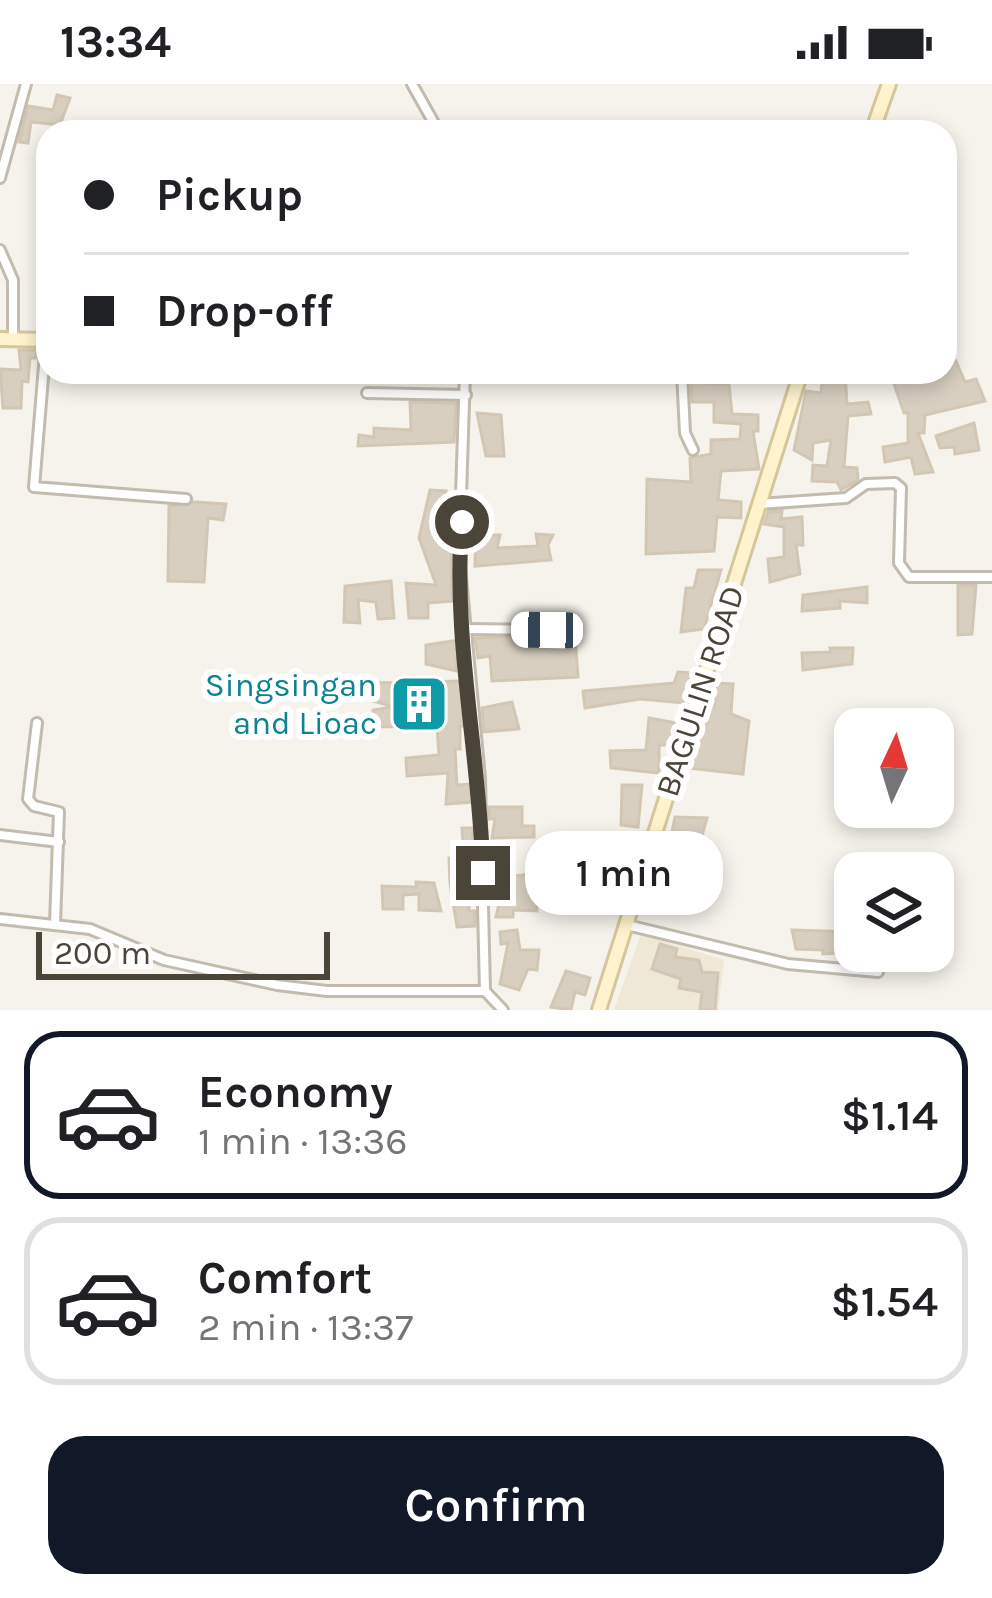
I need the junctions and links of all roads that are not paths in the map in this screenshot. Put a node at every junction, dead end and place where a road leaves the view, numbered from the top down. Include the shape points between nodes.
1 (26, 84) edge
2 (412, 84) edge
3 (889, 84) edge
4 (432, 120) edge
5 (876, 120) edge
6 (0, 178) edge
7 (0, 250) edge
8 (6, 339) edge
9 (36, 340) edge
10 (43, 384) edge
11 (466, 384) edge
12 (683, 384) edge
13 (797, 384) edge
14 (367, 393) dead end
15 (466, 395) junction
16 (693, 450) dead end
17 (186, 499) dead end
18 (760, 504) junction
19 (992, 577) edge
20 (464, 628) junction
21 (547, 630) dead end
22 (37, 723) dead end
23 (0, 835) edge
24 (59, 842) junction
25 (0, 919) edge
26 (55, 924) junction
27 (626, 924) junction
28 (834, 968) edge
29 (485, 991) junction
30 (503, 1010) edge
31 (599, 1010) edge

1 - 6 street
2 - 4 street
3 - 5 main road
7 - 8 street via 14,280
8 - 9 main road
10 - 17 street via 34,488
11 - 15 street
12 - 16 street
13 - 18 main road, BAGULIN ROAD
14 - 15 street
15 - 20 street
18 - 19 street via 846,498 866,484 895,483 899,562 910,579
18 - 27 main road, BAGULIN ROAD
20 - 21 street
20 - 29 street via 480,778
22 - 24 street via 28,799 58,810
23 - 24 street
24 - 26 street
25 - 26 street
26 - 29 street via 277,986
27 - 28 street
27 - 31 main road, BAGULIN ROAD
29 - 30 street

